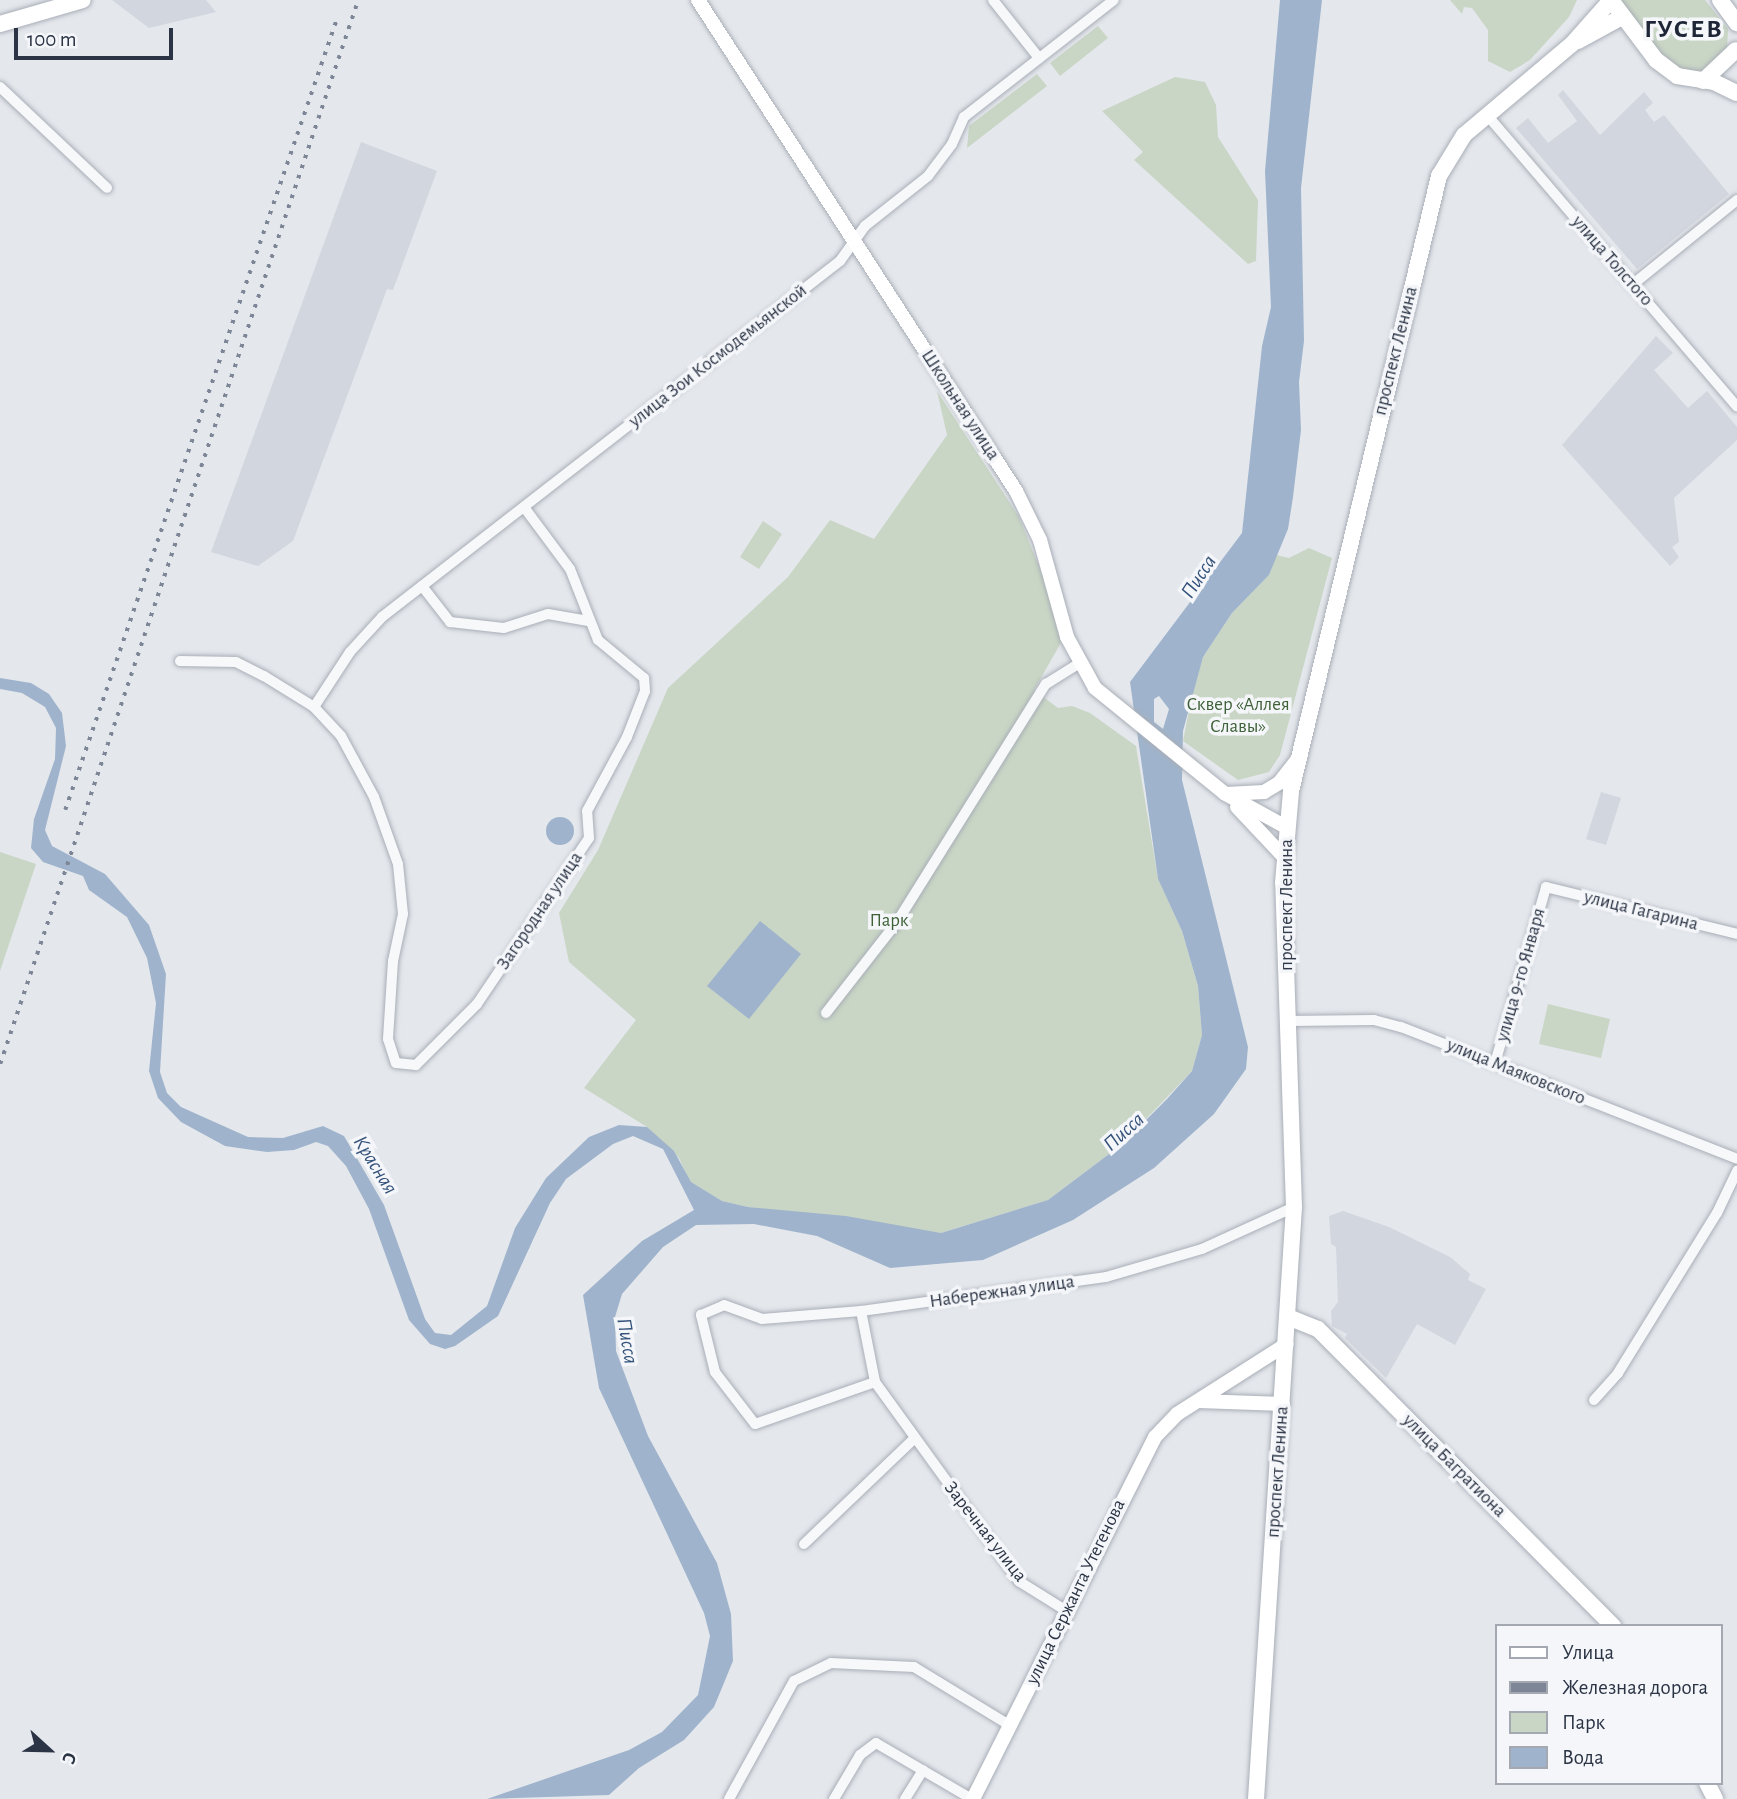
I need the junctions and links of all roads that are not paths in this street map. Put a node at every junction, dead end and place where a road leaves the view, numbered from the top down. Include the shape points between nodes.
1 (83, 0) edge
2 (698, 0) edge
3 (993, 0) edge
4 (1114, 0) edge
5 (1611, 0) edge
6 (1720, 0) edge
7 (1622, 17) junction
8 (1737, 23) edge
9 (0, 24) edge
10 (1572, 44) junction
11 (1737, 49) edge
12 (1039, 58) junction
13 (1737, 75) edge
14 (1703, 81) junction
15 (0, 87) edge
16 (1737, 93) edge
17 (1487, 115) junction
18 (107, 188) dead end
19 (1737, 200) edge
20 (856, 237) junction
21 (1632, 285) junction
22 (1737, 407) edge
23 (524, 507) junction
24 (422, 586) junction
25 (588, 621) junction
26 (180, 661) dead end
27 (1078, 664) junction
28 (314, 707) junction
29 (1300, 756) junction
30 (1224, 793) junction
31 (1287, 828) junction
32 (1284, 857) junction
33 (1546, 887) joint
34 (1737, 934) edge
35 (826, 1013) dead end
36 (1288, 1021) junction
37 (1495, 1063) junction
38 (1737, 1159) edge
39 (1737, 1171) edge
40 (1294, 1207) junction
41 (861, 1311) junction
42 (1288, 1317) junction
43 (1287, 1345) junction
44 (875, 1382) junction
45 (1594, 1400) dead end
46 (1199, 1401) junction
47 (1283, 1405) junction
48 (914, 1439) junction
49 (804, 1544) dead end
50 (1068, 1612) junction
51 (1611, 1624) edge
52 (1009, 1725) junction
53 (923, 1770) junction
54 (729, 1799) edge
55 (834, 1799) edge
56 (905, 1799) edge
57 (973, 1799) edge
58 (1256, 1799) edge

1 - 9 main road
2 - 20 main road, Школьная улица
3 - 12 street
4 - 12 street, улица Зои Космодемьянской
5 - 7 main road
5 - 10 main road, проспект Ленина
6 - 8 main road
7 - 10 main road, проспект Ленина
7 - 14 main road via 1665,68 1677,76
10 - 17 main road, проспект Ленина
11 - 13 main road
11 - 14 main road
12 - 20 street, улица Зои Космодемьянской via 964,117 952,145 928,176
14 - 16 main road via 1721,83
15 - 18 street
17 - 21 street, улица Толстого
17 - 29 main road, проспект Ленина via 1454,145 1440,176
19 - 21 street
20 - 23 street, улица Зои Космодемьянской via 840,261
20 - 27 main road, Школьная улица via 1016,491 1040,540
21 - 22 street, улица Толстого
23 - 24 street, улица Зои Космодемьянской
23 - 25 street via 570,569
24 - 25 street via 450,622 504,628 548,614
24 - 28 street, улица Зои Космодемьянской via 382,617 350,652
25 - 28 street, Загородная улица via 598,640 644,678 645,691 587,811 589,838 477,1004 416,1065 396,1063 387,1039 393,961 403,914 398,864 374,797 341,736
26 - 28 street via 236,662
27 - 30 main road, Школьная улица via 1095,688
27 - 35 street via 1046,684 897,922
29 - 30 main road via 1279,783 1264,792
29 - 31 main road, проспект Ленина
30 - 31 main road, Школьная улица
30 - 32 main road, Школьная улица
31 - 32 main road, проспект Ленина
32 - 36 main road, проспект Ленина
33 - 34 street, улица Гагарина
33 - 37 street, улица 9-го Января
36 - 37 street, улица Маяковского via 1374,1020
36 - 40 main road, проспект Ленина
37 - 38 street, улица Маяковского
39 - 45 street via 1717,1213 1618,1373
40 - 41 street, Набережная улица via 1202,1249 1106,1277
40 - 42 main road, проспект Ленина
41 - 44 street, Заречная улица
41 - 44 street, Набережная улица via 762,1319 723,1305 701,1315 715,1373 755,1424
42 - 43 main road, проспект Ленина
42 - 51 main road, улица Багратиона via 1318,1329
43 - 46 main road, улица Сержанта Утегенова
43 - 47 main road, проспект Ленина
44 - 48 street, Заречная улица
46 - 47 main road
46 - 50 main road, улица Сержанта Утегенова via 1155,1437
47 - 58 main road, проспект Ленина
48 - 49 street
48 - 50 street, Заречная улица via 1020,1582
50 - 52 main road, улица Сержанта Утегенова
52 - 54 street via 914,1667 831,1663 794,1681
52 - 57 main road, улица Сержанта Утегенова
53 - 55 street via 876,1743 860,1755
53 - 56 street
53 - 57 street

